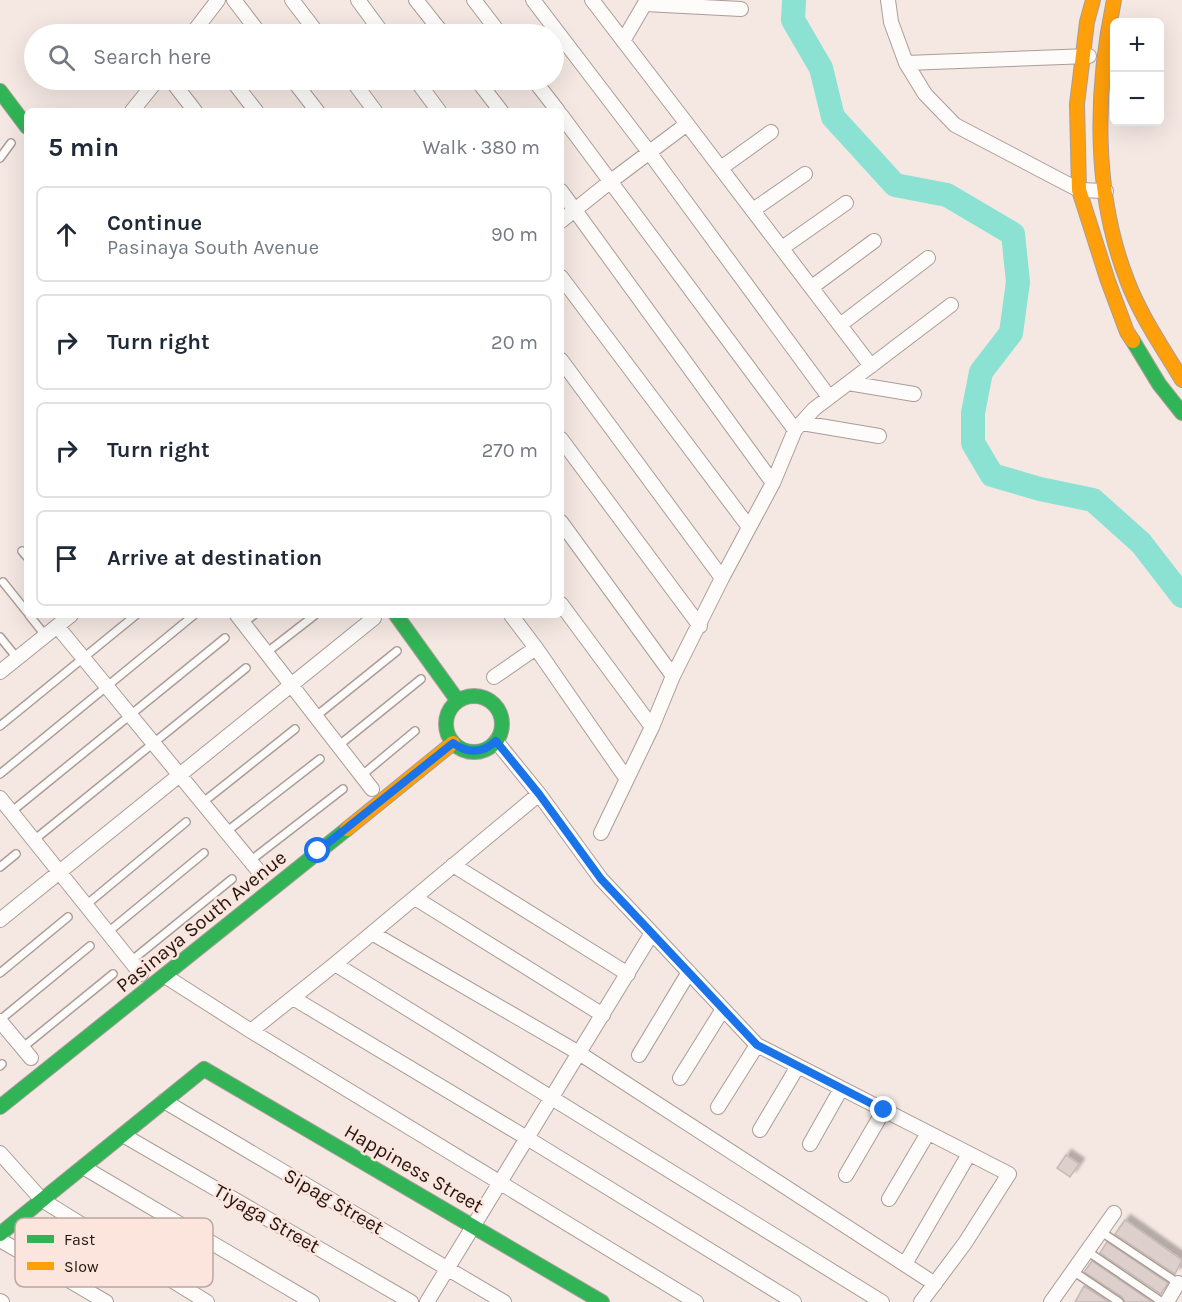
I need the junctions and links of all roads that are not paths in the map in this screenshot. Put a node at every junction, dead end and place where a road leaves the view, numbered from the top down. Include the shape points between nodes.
1 (218, 0) edge
2 (234, 0) edge
3 (292, 0) edge
4 (416, 0) edge
5 (474, 0) edge
6 (533, 0) edge
7 (592, 0) edge
8 (888, 0) edge
9 (1093, 0) edge
10 (1114, 0) edge
11 (362, 2) edge
12 (646, 2) edge
13 (741, 9) dead end
14 (201, 24) edge
15 (252, 24) edge
16 (310, 24) edge
17 (376, 24) edge
18 (435, 24) edge
19 (492, 24) edge
20 (551, 24) edge
21 (564, 41) edge
22 (623, 42) junction
23 (1104, 55) junction
24 (1082, 57) junction
25 (906, 63) junction
26 (149, 90) edge
27 (179, 90) edge
28 (240, 90) edge
29 (301, 90) edge
30 (359, 90) edge
31 (423, 90) edge
32 (485, 90) edge
33 (542, 90) edge
34 (0, 91) edge
35 (134, 108) edge
36 (193, 108) edge
37 (254, 108) edge
38 (315, 108) edge
39 (373, 108) edge
40 (437, 108) edge
41 (499, 108) edge
42 (556, 108) edge
43 (564, 119) edge
44 (24, 123) edge
45 (687, 124) junction
46 (771, 132) dead end
47 (11, 143) dead end
48 (649, 152) junction
49 (0, 158) edge
50 (721, 168) junction
51 (805, 174) dead end
52 (611, 181) junction
53 (1079, 190) junction
54 (1106, 191) junction
55 (564, 195) edge
56 (846, 203) dead end
57 (575, 209) junction
58 (753, 210) junction
59 (564, 218) edge
60 (874, 241) dead end
61 (782, 248) junction
62 (928, 258) dead end
63 (564, 281) edge
64 (812, 287) junction
65 (951, 305) dead end
66 (840, 325) junction
67 (564, 364) edge
68 (871, 366) junction
69 (1182, 380) edge
70 (848, 383) junction
71 (914, 394) dead end
72 (829, 397) junction
73 (1182, 413) edge
74 (798, 426) junction
75 (879, 436) dead end
76 (564, 443) edge
77 (773, 483) junction
78 (564, 526) edge
79 (749, 527) junction
80 (722, 578) junction
81 (3, 582) dead end
82 (564, 608) edge
83 (24, 609) edge
84 (31, 618) edge
85 (67, 618) edge
86 (132, 618) edge
87 (190, 618) edge
88 (245, 618) edge
89 (311, 618) edge
90 (374, 618) dead end
91 (398, 618) edge
92 (513, 618) edge
93 (57, 626) junction
94 (700, 626) junction
95 (45, 635) junction
96 (0, 637) edge
97 (225, 638) dead end
98 (536, 648) junction
99 (397, 651) dead end
100 (266, 653) junction
101 (17, 658) junction
102 (84, 658) junction
103 (246, 668) dead end
104 (0, 672) edge
105 (494, 676) dead end
106 (673, 676) junction
107 (421, 679) dead end
108 (291, 685) junction
109 (107, 687) junction
110 (458, 701) junction
111 (130, 715) junction
112 (315, 717) junction
113 (0, 726) edge
114 (652, 727) junction
115 (296, 729) dead end
116 (415, 730) dead end
117 (496, 741) junction
118 (153, 743) junction
119 (453, 743) junction
120 (338, 746) junction
121 (320, 759) dead end
122 (0, 774) edge
123 (180, 775) junction
124 (361, 776) junction
125 (626, 778) junction
126 (343, 789) dead end
127 (372, 789) dead end
128 (539, 794) junction
129 (0, 798) edge
130 (202, 803) junction
131 (11, 812) junction
132 (186, 822) dead end
133 (226, 832) junction
134 (601, 833) dead end
135 (34, 840) junction
136 (204, 853) dead end
137 (16, 854) dead end
138 (250, 861) junction
139 (453, 866) junction
140 (0, 867) edge
141 (59, 872) junction
142 (261, 874) dead end
143 (232, 879) dead end
144 (415, 898) junction
145 (86, 905) junction
146 (69, 917) dead end
147 (0, 920) edge
148 (108, 932) junction
149 (372, 933) junction
150 (652, 933) junction
151 (90, 946) dead end
152 (131, 961) junction
153 (335, 964) junction
154 (689, 972) junction
155 (0, 973) edge
156 (113, 974) dead end
157 (141, 974) dead end
158 (628, 974) junction
159 (165, 976) junction
160 (293, 998) junction
161 (723, 1009) junction
162 (603, 1015) junction
163 (0, 1020) edge
164 (250, 1031) junction
165 (757, 1045) junction
166 (27, 1053) joint
167 (579, 1053) junction
168 (639, 1055) dead end
169 (798, 1066) junction
170 (680, 1078) dead end
171 (842, 1089) junction
172 (552, 1098) junction
173 (164, 1101) junction
174 (0, 1107) edge
175 (718, 1107) dead end
176 (884, 1110) junction
177 (760, 1130) dead end
178 (928, 1133) junction
179 (123, 1135) junction
180 (527, 1138) junction
181 (810, 1144) dead end
182 (0, 1153) edge
183 (969, 1154) junction
184 (83, 1167) junction
185 (846, 1175) dead end
186 (500, 1183) junction
187 (889, 1199) dead end
188 (42, 1200) junction
189 (1114, 1213) dead end
190 (20, 1218) edge
191 (71, 1218) edge
192 (170, 1218) edge
193 (15, 1222) edge
194 (474, 1225) junction
195 (1100, 1231) junction
196 (0, 1234) edge
197 (0, 1240) edge
198 (213, 1244) edge
199 (15, 1249) edge
200 (1087, 1251) junction
201 (905, 1264) junction
202 (448, 1268) junction
203 (1073, 1271) junction
204 (1178, 1283) joint
205 (935, 1284) junction
206 (80, 1287) edge
207 (183, 1287) edge
208 (1054, 1301) edge
209 (106, 1302) edge
210 (207, 1302) edge
211 (312, 1302) edge
212 (411, 1302) edge
213 (427, 1302) edge
214 (504, 1302) edge
215 (602, 1302) edge
216 (696, 1302) edge
217 (794, 1302) edge
218 (882, 1302) edge
219 (921, 1302) edge
220 (1119, 1302) edge
221 (1162, 1302) edge
222 (1167, 1302) edge

1 - 14 street
2 - 15 street
3 - 16 street
4 - 18 street
5 - 19 street
6 - 20 street
7 - 22 street
8 - 25 street via 891,22
9 - 24 street
10 - 23 street
11 - 17 street
12 - 13 street
12 - 22 street
21 - 48 street
22 - 45 street
23 - 24 street
23 - 54 street via 1100,97
24 - 25 street
24 - 53 street via 1077,104
25 - 53 street via 925,94 955,125
26 - 35 street
27 - 36 street
28 - 37 street
29 - 38 street
30 - 39 street
31 - 40 street
32 - 41 street
33 - 42 street
34 - 44 street
43 - 52 street
45 - 48 street
45 - 50 street
46 - 50 street
47 - 49 lane
48 - 52 street
48 - 72 street
50 - 58 street
51 - 58 street
52 - 57 street
52 - 74 street
53 - 54 street
53 - 73 street via 1127,332
54 - 69 street via 1112,231 1127,280
55 - 57 street
56 - 61 street
57 - 59 street
57 - 77 street
58 - 61 street
60 - 64 street
61 - 64 street
62 - 66 street
63 - 79 street
64 - 66 street
65 - 68 street
66 - 68 street
67 - 80 street
68 - 70 street
70 - 71 street
70 - 72 street
72 - 74 street
74 - 75 street
74 - 77 street
76 - 94 street
77 - 79 street
78 - 106 street
79 - 80 street
80 - 94 street
81 - 83 lane
82 - 114 street
84 - 95 lane
85 - 93 street
86 - 102 lane
87 - 109 lane
88 - 100 street
89 - 100 lane
90 - 108 street
91 - 110 street
92 - 98 street
93 - 95 street
93 - 102 street
94 - 106 street
95 - 101 street
96 - 101 lane
97 - 111 lane
98 - 105 street
98 - 125 street
99 - 112 lane
100 - 108 street
101 - 104 street
102 - 109 street
102 - 113 lane
103 - 118 lane
106 - 114 street
107 - 120 lane
108 - 112 street
108 - 123 street
109 - 111 street
109 - 122 lane
110 - 117 street via 475,696 497,708 501,721
110 - 119 street via 449,710 446,723
111 - 118 street
111 - 131 lane
112 - 120 street
114 - 125 street
115 - 130 lane
116 - 124 lane
117 - 119 street via 478,751 464,750
117 - 128 street
118 - 123 street
118 - 135 lane
119 - 159 street, Pasinaya South Avenue
120 - 124 street
121 - 133 lane
123 - 130 street
123 - 141 street
124 - 127 street
125 - 134 street
126 - 138 lane
128 - 139 street
128 - 150 street via 601,879
129 - 131 street
130 - 133 street
131 - 135 street
132 - 145 lane
133 - 138 street
135 - 141 street
136 - 148 lane
137 - 140 lane
138 - 142 street
139 - 144 street
139 - 158 street
141 - 145 street
141 - 147 street
143 - 152 lane
144 - 149 street
144 - 162 street
145 - 148 street
146 - 155 lane
148 - 152 street
149 - 153 street
149 - 167 street
150 - 154 street
150 - 158 street
151 - 163 lane
152 - 157 street
153 - 160 street
153 - 172 street
154 - 161 street
154 - 168 street
156 - 166 lane
158 - 162 street
159 - 164 street
159 - 174 street, Pasinaya South Avenue
160 - 164 street
160 - 180 street
161 - 165 street
161 - 170 street
162 - 167 street
163 - 166 street
164 - 186 street
165 - 169 street
165 - 175 street
167 - 172 street
167 - 201 street
169 - 171 street
169 - 177 street
171 - 176 street
171 - 181 street
172 - 180 street
172 - 218 street
173 - 179 street
173 - 194 street, Happiness Street via 204,1069
173 - 202 street, Sipag Street
176 - 178 street
176 - 185 street
178 - 183 street
178 - 187 street
179 - 184 street
179 - 212 street, Tiyaga Street
180 - 186 street
180 - 217 street
182 - 188 street
183 - 201 street
183 - 205 street via 1009,1174
184 - 188 street
184 - 192 street
186 - 194 street
186 - 216 street
188 - 190 street
188 - 191 street
189 - 195 street
193 - 196 street
194 - 202 street
194 - 215 street, Happiness Street
195 - 200 street
195 - 204 lane
197 - 199 street
198 - 211 street
200 - 203 street
200 - 221 lane
201 - 205 street
202 - 213 street
202 - 214 street, Sipag Street
203 - 208 street
203 - 220 lane
204 - 222 street
205 - 219 street
206 - 209 street
207 - 210 street

